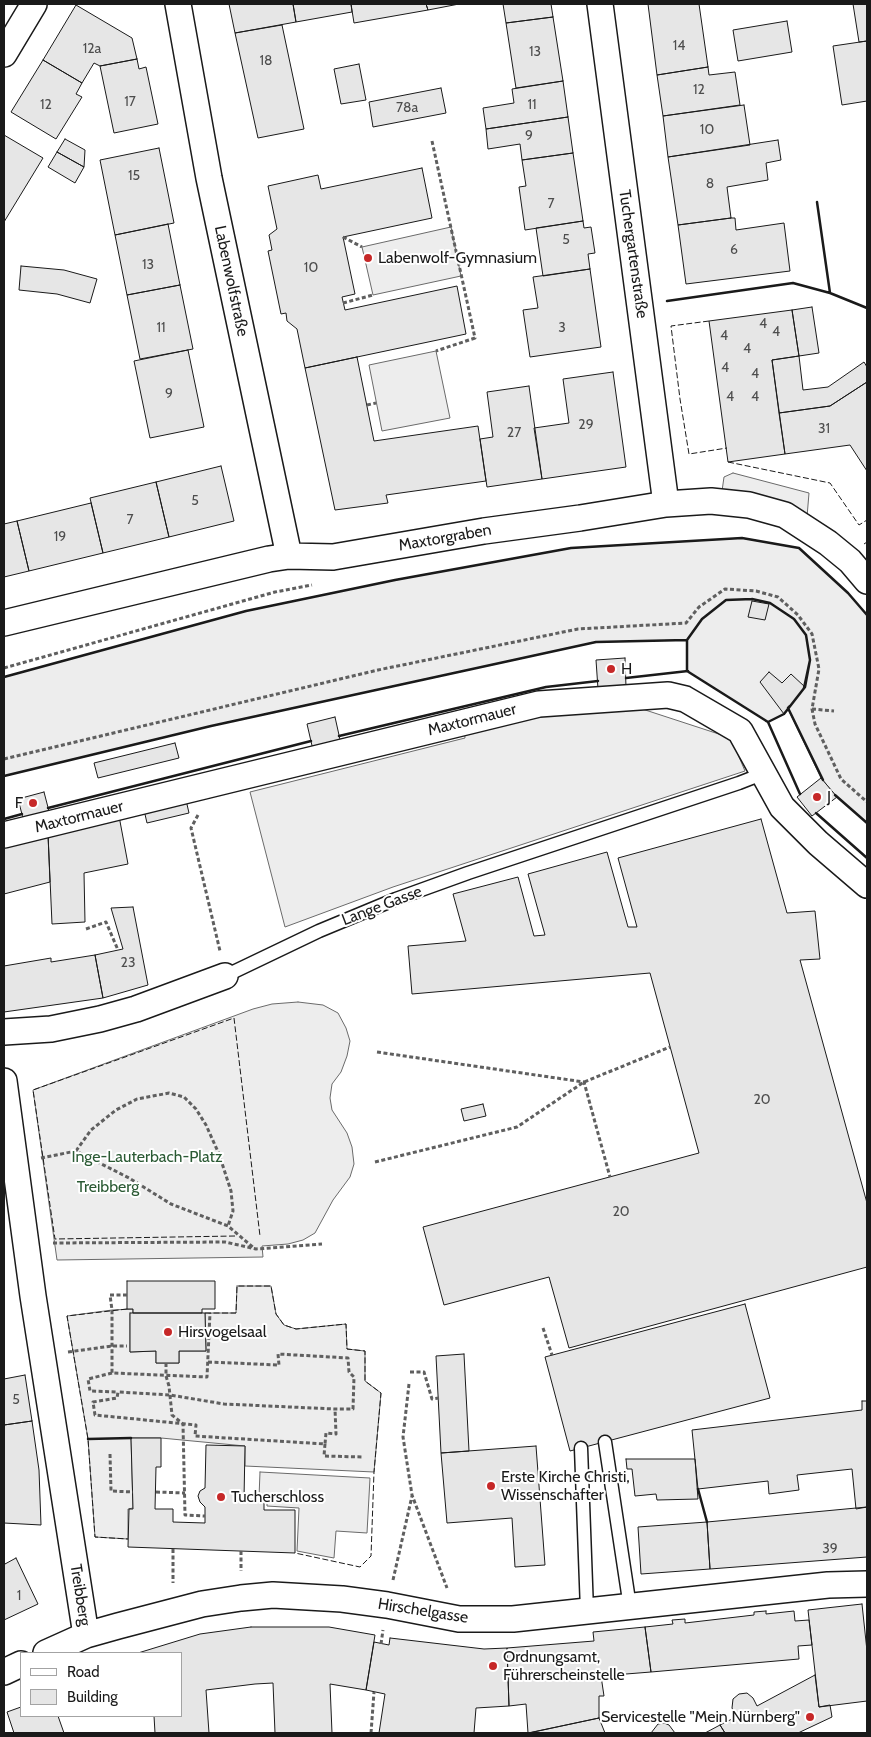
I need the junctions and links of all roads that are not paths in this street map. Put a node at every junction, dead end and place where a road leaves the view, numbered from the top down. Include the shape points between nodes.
1 (34, 4) edge
2 (178, 4) edge
3 (600, 4) edge
4 (4, 54) edge
5 (666, 504) junction
6 (288, 556) junction
7 (867, 581) edge
8 (4, 623) edge
9 (762, 774) junction
10 (4, 835) edge
11 (867, 885) edge
12 (226, 976) joint
13 (4, 1032) edge
14 (4, 1081) edge
15 (606, 1442) dead end
16 (581, 1448) dead end
17 (867, 1584) edge
18 (630, 1607) junction
19 (587, 1611) junction
20 (86, 1635) junction
21 (48, 1652) edge
22 (20, 1664) edge
23 (4, 1672) edge

1 - 4 street
2 - 6 street, Labenwolfstraße via 209,178
3 - 5 street, Tuchergartenstraße
5 - 6 street, Maxtorgraben via 333,557
5 - 7 street, Maxtorgraben via 711,501 749,505 785,515 828,543
6 - 8 street, Maxtorgraben
9 - 10 street, Maxtormauer via 740,731 685,699 668,695 539,704
9 - 11 street, Maxtormauer via 782,807
9 - 12 lane, Lange Gasse via 396,899 319,931
12 - 13 street, Lange Gasse via 100,1020 51,1029
14 - 20 street, Treibberg via 25,1243
15 - 18 lane
16 - 19 lane
17 - 18 street, Hirschelgasse via 828,1585
18 - 19 street, Hirschelgasse
19 - 20 street, Hirschelgasse via 513,1619 459,1619 342,1598 273,1595 230,1598
20 - 21 street, Hirschelgasse
22 - 23 street

